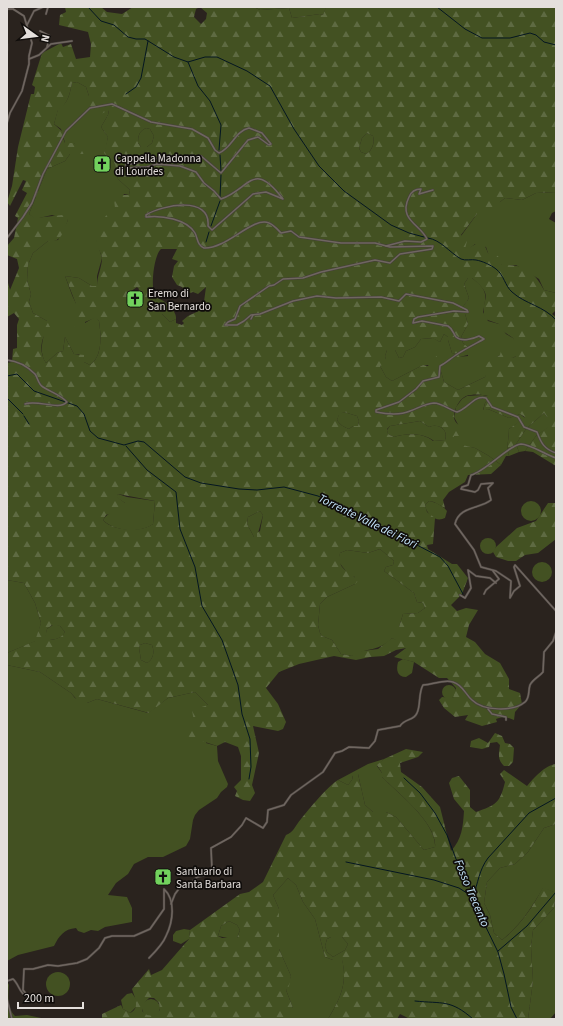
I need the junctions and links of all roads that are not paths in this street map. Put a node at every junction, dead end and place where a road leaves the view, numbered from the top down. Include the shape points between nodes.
1 (42, 7) edge
2 (48, 7) edge
3 (7, 9) edge
4 (46, 14) dead end
5 (27, 25) junction
6 (40, 31) dead end
7 (72, 41) dead end
8 (7, 44) edge
9 (47, 46) junction
10 (7, 51) edge
11 (30, 59) junction
12 (7, 121) edge
13 (433, 190) dead end
14 (8, 237) edge
15 (386, 246) junction
16 (253, 315) junction
17 (250, 319) dead end
18 (7, 360) edge
19 (25, 404) dead end
20 (556, 453) edge
21 (556, 458) edge
22 (492, 570) junction
23 (496, 583) junction
24 (484, 594) dead end
25 (460, 595) dead end
26 (556, 611) edge
27 (556, 632) edge
28 (488, 709) junction
29 (506, 720) dead end
30 (172, 904) junction
31 (149, 958) dead end
32 (7, 981) edge
33 (7, 999) edge
34 (12, 1019) edge

1 - 5 street via 34,11
2 - 4 street
3 - 5 street via 22,14
5 - 11 street via 32,43
6 - 9 street via 50,36
7 - 9 street
8 - 10 street
9 - 11 street via 39,55
11 - 12 street via 22,91
13 - 15 street via 421,195 421,189 412,192 407,203 409,220 427,239
14 - 15 street via 32,203 44,172 66,131 90,108 110,104 151,122 192,129 208,138 219,153 231,144 238,134 249,128 262,133 271,142 269,145 256,137 248,140 221,173 201,156 163,157 126,165 126,168 157,164 180,166 196,172 220,199 246,183 263,180 273,186 283,199 266,192 253,194 212,230 208,226 204,212 187,205 159,209 146,215 180,221 194,231 202,247 211,248 222,244 235,238 244,229 264,222 282,233 291,232 299,237 341,243 377,243
15 - 16 street via 434,247 400,254 390,264 376,260 303,278 283,279 240,306 235,319 225,325 237,324
16 - 17 street
16 - 20 street via 293,301 321,296 381,297 399,301 406,294 457,304 468,312 454,311 418,317 413,323 422,321 448,326 459,338 470,339 479,336 484,340 476,342 473,347 440,366 440,375 437,378 423,381 399,402 376,412 401,414 432,403 457,412 469,406 475,399 483,397 492,407 518,417 524,427 537,432 538,439 545,448
18 - 19 street via 23,365 36,375 42,386 67,402 62,405 32,402
21 - 22 street via 523,444 519,445 480,472 471,475 468,485 461,488 475,492 481,484 493,483 488,488 491,500 462,513 455,524 474,550 479,565
22 - 23 street via 499,579
22 - 26 street via 511,581 509,596 512,598 514,591 520,586 514,567 516,565
23 - 24 street
23 - 25 street via 490,578 476,576 468,570 471,588 465,598
27 - 28 street via 553,642 544,652 543,672 532,682 526,701 518,706
28 - 29 street via 492,714 506,717
28 - 30 street via 472,701 461,685 455,682 444,680 432,685 423,685 418,713 414,718 404,720 400,726 378,730 375,741 369,748 349,747 335,753 323,772 291,795 284,805 268,810 267,822 263,828 246,818 231,837 211,848 210,874 197,877 191,883 181,886
30 - 31 street via 172,916 166,936
30 - 32 street via 168,893 163,889 164,910 150,929 134,936 105,938 87,959 77,963 24,969 22,987 27,997 21,992 16,980
33 - 34 street

